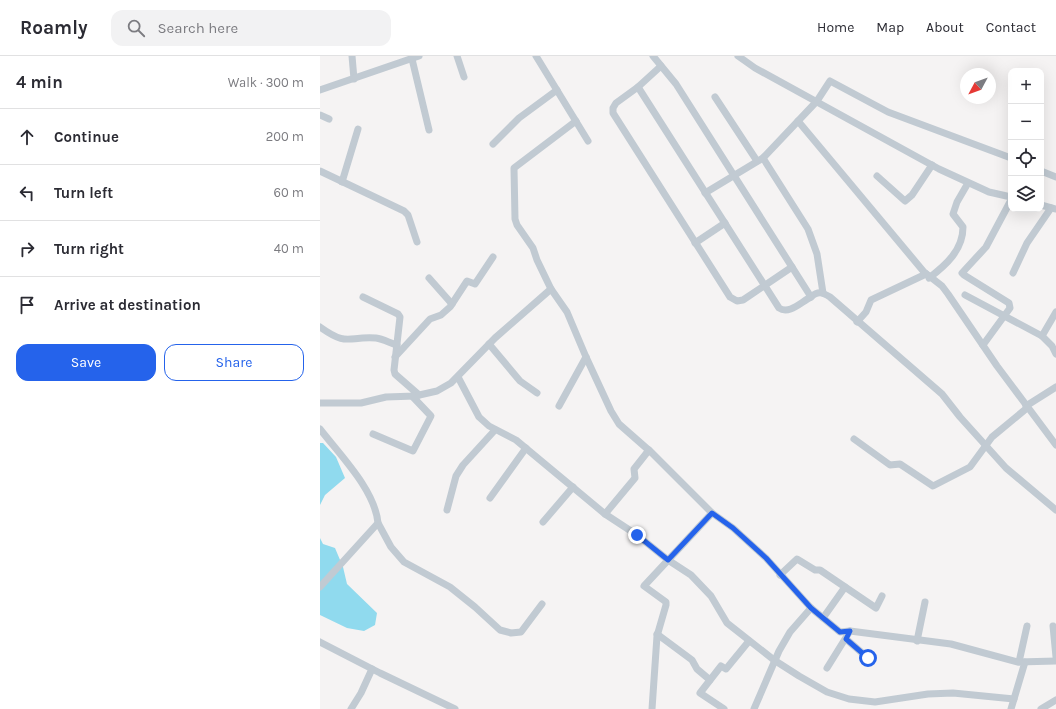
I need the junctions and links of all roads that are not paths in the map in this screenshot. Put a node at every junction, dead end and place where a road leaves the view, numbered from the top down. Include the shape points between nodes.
1 (352, 56) edge
2 (419, 56) edge
3 (457, 56) edge
4 (536, 56) edge
5 (653, 56) edge
6 (738, 56) edge
7 (412, 59) junction
8 (661, 66) junction
9 (464, 77) dead end
10 (354, 79) junction
11 (638, 87) junction
12 (320, 90) edge
13 (557, 90) junction
14 (715, 97) dead end
15 (818, 101) junction
16 (320, 116) edge
17 (329, 119) dead end
18 (576, 121) junction
19 (798, 121) junction
20 (358, 129) dead end
21 (429, 130) dead end
22 (588, 141) dead end
23 (493, 144) dead end
24 (1008, 157) edge
25 (760, 159) junction
26 (932, 165) junction
27 (320, 171) edge
28 (1044, 172) edge
29 (734, 174) junction
30 (877, 176) dead end
31 (1056, 177) edge
32 (342, 182) junction
33 (968, 182) junction
34 (705, 193) junction
35 (1008, 196) edge
36 (1008, 206) edge
37 (1053, 208) edge
38 (725, 223) junction
39 (418, 242) dead end
40 (695, 243) junction
41 (493, 257) dead end
42 (792, 267) junction
43 (1013, 273) dead end
44 (927, 276) junction
45 (429, 278) dead end
46 (765, 286) junction
47 (551, 289) junction
48 (823, 293) junction
49 (964, 295) dead end
50 (811, 297) junction
51 (363, 298) dead end
52 (452, 304) junction
53 (1056, 312) edge
54 (1005, 317) junction
55 (857, 322) junction
56 (320, 327) edge
57 (1042, 336) junction
58 (489, 344) junction
59 (983, 345) junction
60 (397, 346) junction
61 (1056, 354) edge
62 (395, 357) junction
63 (586, 357) junction
64 (458, 377) junction
65 (1056, 387) edge
66 (537, 393) dead end
67 (416, 396) junction
68 (320, 403) edge
69 (559, 406) dead end
70 (1027, 407) junction
71 (320, 429) edge
72 (495, 430) junction
73 (374, 434) dead end
74 (854, 440) dead end
75 (1056, 445) edge
76 (986, 446) junction
77 (526, 448) junction
78 (649, 450) junction
79 (573, 487) junction
80 (490, 498) dead end
81 (447, 510) dead end
82 (1056, 510) edge
83 (712, 513) junction
84 (605, 514) junction
85 (543, 522) dead end
86 (378, 523) junction
87 (668, 560) junction
88 (780, 575) junction
89 (845, 587) junction
90 (320, 588) edge
91 (882, 596) dead end
92 (925, 602) dead end
93 (542, 604) dead end
94 (811, 608) junction
95 (823, 618) junction
96 (1027, 626) dead end
97 (1053, 626) dead end
98 (850, 631) junction
99 (657, 634) junction
100 (846, 639) junction
101 (749, 641) junction
102 (917, 641) junction
103 (320, 642) edge
104 (1056, 657) edge
105 (868, 658) dead end
106 (774, 660) junction
107 (1056, 661) edge
108 (1022, 662) junction
109 (827, 668) dead end
110 (372, 669) junction
111 (710, 680) junction
112 (1014, 699) junction
113 (1056, 700) edge
114 (881, 701) junction
115 (351, 709) edge
116 (455, 709) edge
117 (652, 709) edge
118 (724, 709) edge
119 (754, 709) edge
120 (884, 709) edge
121 (1011, 709) edge
122 (1041, 709) edge

1 - 10 street
2 - 7 street
3 - 9 street
4 - 13 street
5 - 8 street
6 - 15 street via 755,68
7 - 10 street
7 - 21 street
8 - 11 street
8 - 29 street via 676,84
10 - 12 street
11 - 34 street
11 - 40 street via 616,103 613,113
13 - 18 street
13 - 23 street via 519,118
14 - 25 street
15 - 19 street
15 - 24 street via 828,83 834,82 874,106
15 - 26 street
16 - 17 street
18 - 22 street
18 - 47 street via 514,168 516,225 533,248
19 - 25 street
19 - 44 street
20 - 32 street
25 - 29 street
25 - 48 street via 808,229 817,254
26 - 30 street via 912,194 904,201
26 - 33 street
27 - 32 street
28 - 31 street
29 - 34 street
29 - 42 street
32 - 39 street via 404,211
33 - 35 street via 989,192
33 - 44 street via 953,214 963,227 957,249 951,259
34 - 38 street
36 - 54 street via 986,247 962,273 1009,303 1010,308
37 - 43 street via 1027,243
38 - 40 street
38 - 46 street
40 - 46 street via 730,296 737,301
41 - 52 street via 479,281 475,284 468,281
42 - 46 street
42 - 50 street
44 - 55 street via 871,300 866,312
44 - 59 street via 942,286
45 - 52 street
46 - 50 street via 783,311
47 - 58 street
47 - 63 street via 567,312
48 - 50 street via 816,293
48 - 55 street
49 - 54 street
51 - 60 street via 398,314 400,318
52 - 62 street via 442,315 430,319
53 - 57 street
54 - 57 street
54 - 59 street
55 - 76 street via 942,394
56 - 60 street via 334,336 347,340 375,338
57 - 61 street
58 - 64 street
58 - 66 street via 520,382
59 - 70 street
60 - 62 street
62 - 67 street via 395,374
63 - 69 street
63 - 78 street via 619,424
64 - 67 street via 437,391
64 - 72 street via 479,417
65 - 70 street
67 - 68 street via 386,397 361,403
67 - 73 street via 431,416 413,451
70 - 75 street
70 - 76 street via 992,437
71 - 86 street via 361,482 377,513
72 - 77 street
72 - 81 street via 456,476
74 - 76 street via 890,465 900,464 933,486 970,467
76 - 82 street via 1006,468
77 - 79 street
77 - 80 street
78 - 83 street
78 - 84 street via 634,469 635,478
79 - 84 street
79 - 85 street
83 - 87 street
83 - 88 street via 766,558
84 - 87 street
86 - 90 street
86 - 93 street via 391,547 404,562 450,587 500,630 521,632
87 - 99 street via 644,586 666,602
87 - 101 street via 691,575 711,596 727,623
88 - 89 street via 797,559 815,570 820,570
88 - 94 street
89 - 91 street via 876,608
89 - 95 street
92 - 102 street
94 - 95 street
94 - 106 street via 790,632
95 - 98 street via 840,632
96 - 108 street
97 - 104 street
98 - 100 street
98 - 102 street
99 - 111 street via 692,660 697,669
99 - 117 street
100 - 105 street
100 - 109 street
101 - 106 street
101 - 111 street via 726,669 721,666
102 - 108 street via 951,644
103 - 110 street
106 - 114 street via 827,692 849,699
106 - 119 street
107 - 108 street
108 - 112 street
110 - 115 street
110 - 116 street
111 - 118 street via 700,693
112 - 114 street via 981,694 947,693
112 - 121 street
113 - 122 street
114 - 120 street

